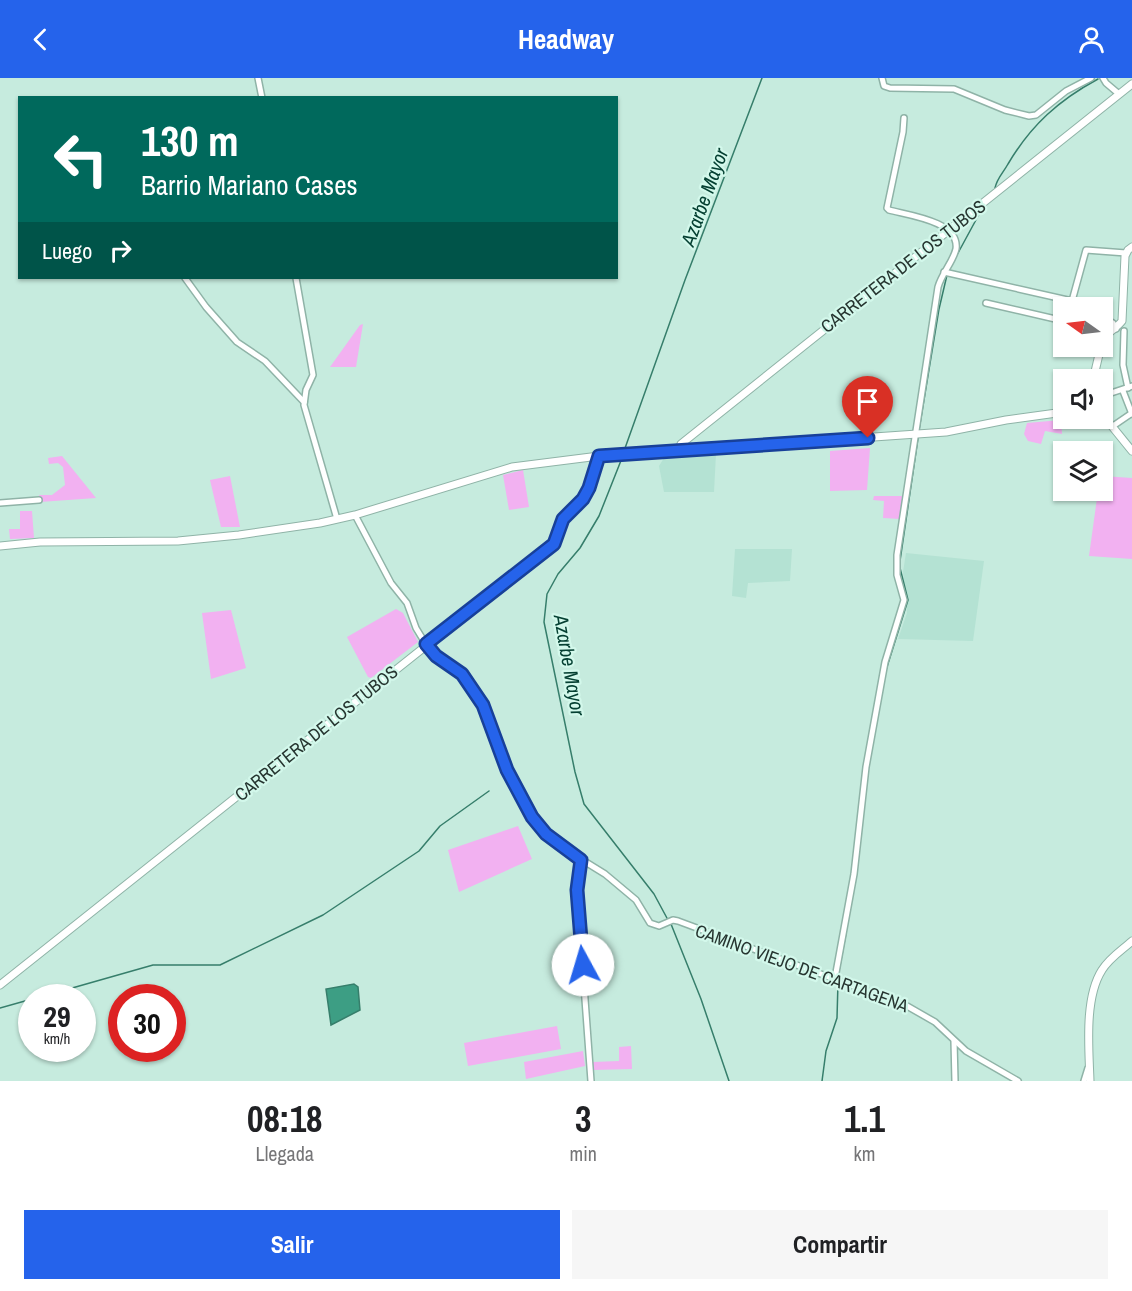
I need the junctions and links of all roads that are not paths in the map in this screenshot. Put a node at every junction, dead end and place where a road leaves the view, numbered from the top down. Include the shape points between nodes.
1 (258, 78) edge
2 (882, 78) edge
3 (1091, 78) edge
4 (1103, 78) edge
5 (1132, 84) edge
6 (1119, 94) junction
7 (262, 96) edge
8 (903, 118) dead end
9 (949, 230) junction
10 (1132, 247) edge
11 (1126, 253) junction
12 (944, 272) junction
13 (186, 279) edge
14 (296, 279) edge
15 (1054, 297) edge
16 (1073, 297) edge
17 (986, 303) dead end
18 (1053, 318) edge
19 (1113, 323) edge
20 (1113, 330) edge
21 (1123, 331) junction
22 (1113, 332) edge
23 (1128, 388) edge
24 (1113, 393) edge
25 (304, 402) junction
26 (1053, 414) edge
27 (1132, 414) edge
28 (1113, 426) joint
29 (917, 435) junction
30 (1132, 451) edge
31 (678, 452) junction
32 (599, 456) junction
33 (39, 500) dead end
34 (0, 504) edge
35 (355, 515) junction
36 (337, 519) junction
37 (0, 546) edge
38 (426, 644) junction
39 (581, 860) junction
40 (1132, 940) edge
41 (835, 978) junction
42 (0, 985) edge
43 (954, 1041) junction
44 (1090, 1059) junction
45 (591, 1081) edge
46 (955, 1081) edge
47 (1018, 1081) edge
48 (1084, 1081) edge
49 (1090, 1081) edge

1 - 7 street
2 - 3 street via 884,86 890,88 954,89 1029,116
4 - 6 street
5 - 6 main road, CARRETERA DE LOS TUBOS
6 - 9 main road, CARRETERA DE LOS TUBOS
8 - 9 street via 887,208 940,223
9 - 12 street via 956,247
9 - 31 main road, CARRETERA DE LOS TUBOS via 681,444
10 - 11 main road
11 - 16 street via 1086,250
11 - 21 main road
12 - 15 street
12 - 29 street via 938,287
13 - 25 street via 237,342 265,362
14 - 25 street via 313,375
17 - 18 street
19 - 21 street
20 - 21 street
21 - 22 main road
21 - 23 street
23 - 24 street
23 - 27 street
25 - 36 street
26 - 29 main road
27 - 28 street
28 - 30 main road
29 - 31 main road
29 - 41 street via 897,555 897,575 904,600 885,662
31 - 32 main road
32 - 35 main road via 512,467
32 - 38 main road, CARRETERA DE LOS TUBOS via 589,488 563,519 554,544
33 - 34 street
35 - 36 main road
35 - 38 street via 391,583 407,603
36 - 37 main road via 178,541
38 - 39 street via 462,674 483,705 507,770 532,817 546,834
38 - 42 main road, CARRETERA DE LOS TUBOS
39 - 41 street, CAMINO VIEJO DE CARTAGENA via 636,900 650,923 659,926 673,920
39 - 45 street via 577,890
40 - 44 main road via 1107,963 1096,981 1091,1003
41 - 43 street, CAMINO VIEJO DE CARTAGENA via 921,1013
43 - 46 street
43 - 47 street, CAMINO VIEJO DE CARTAGENA
44 - 48 street
44 - 49 main road

